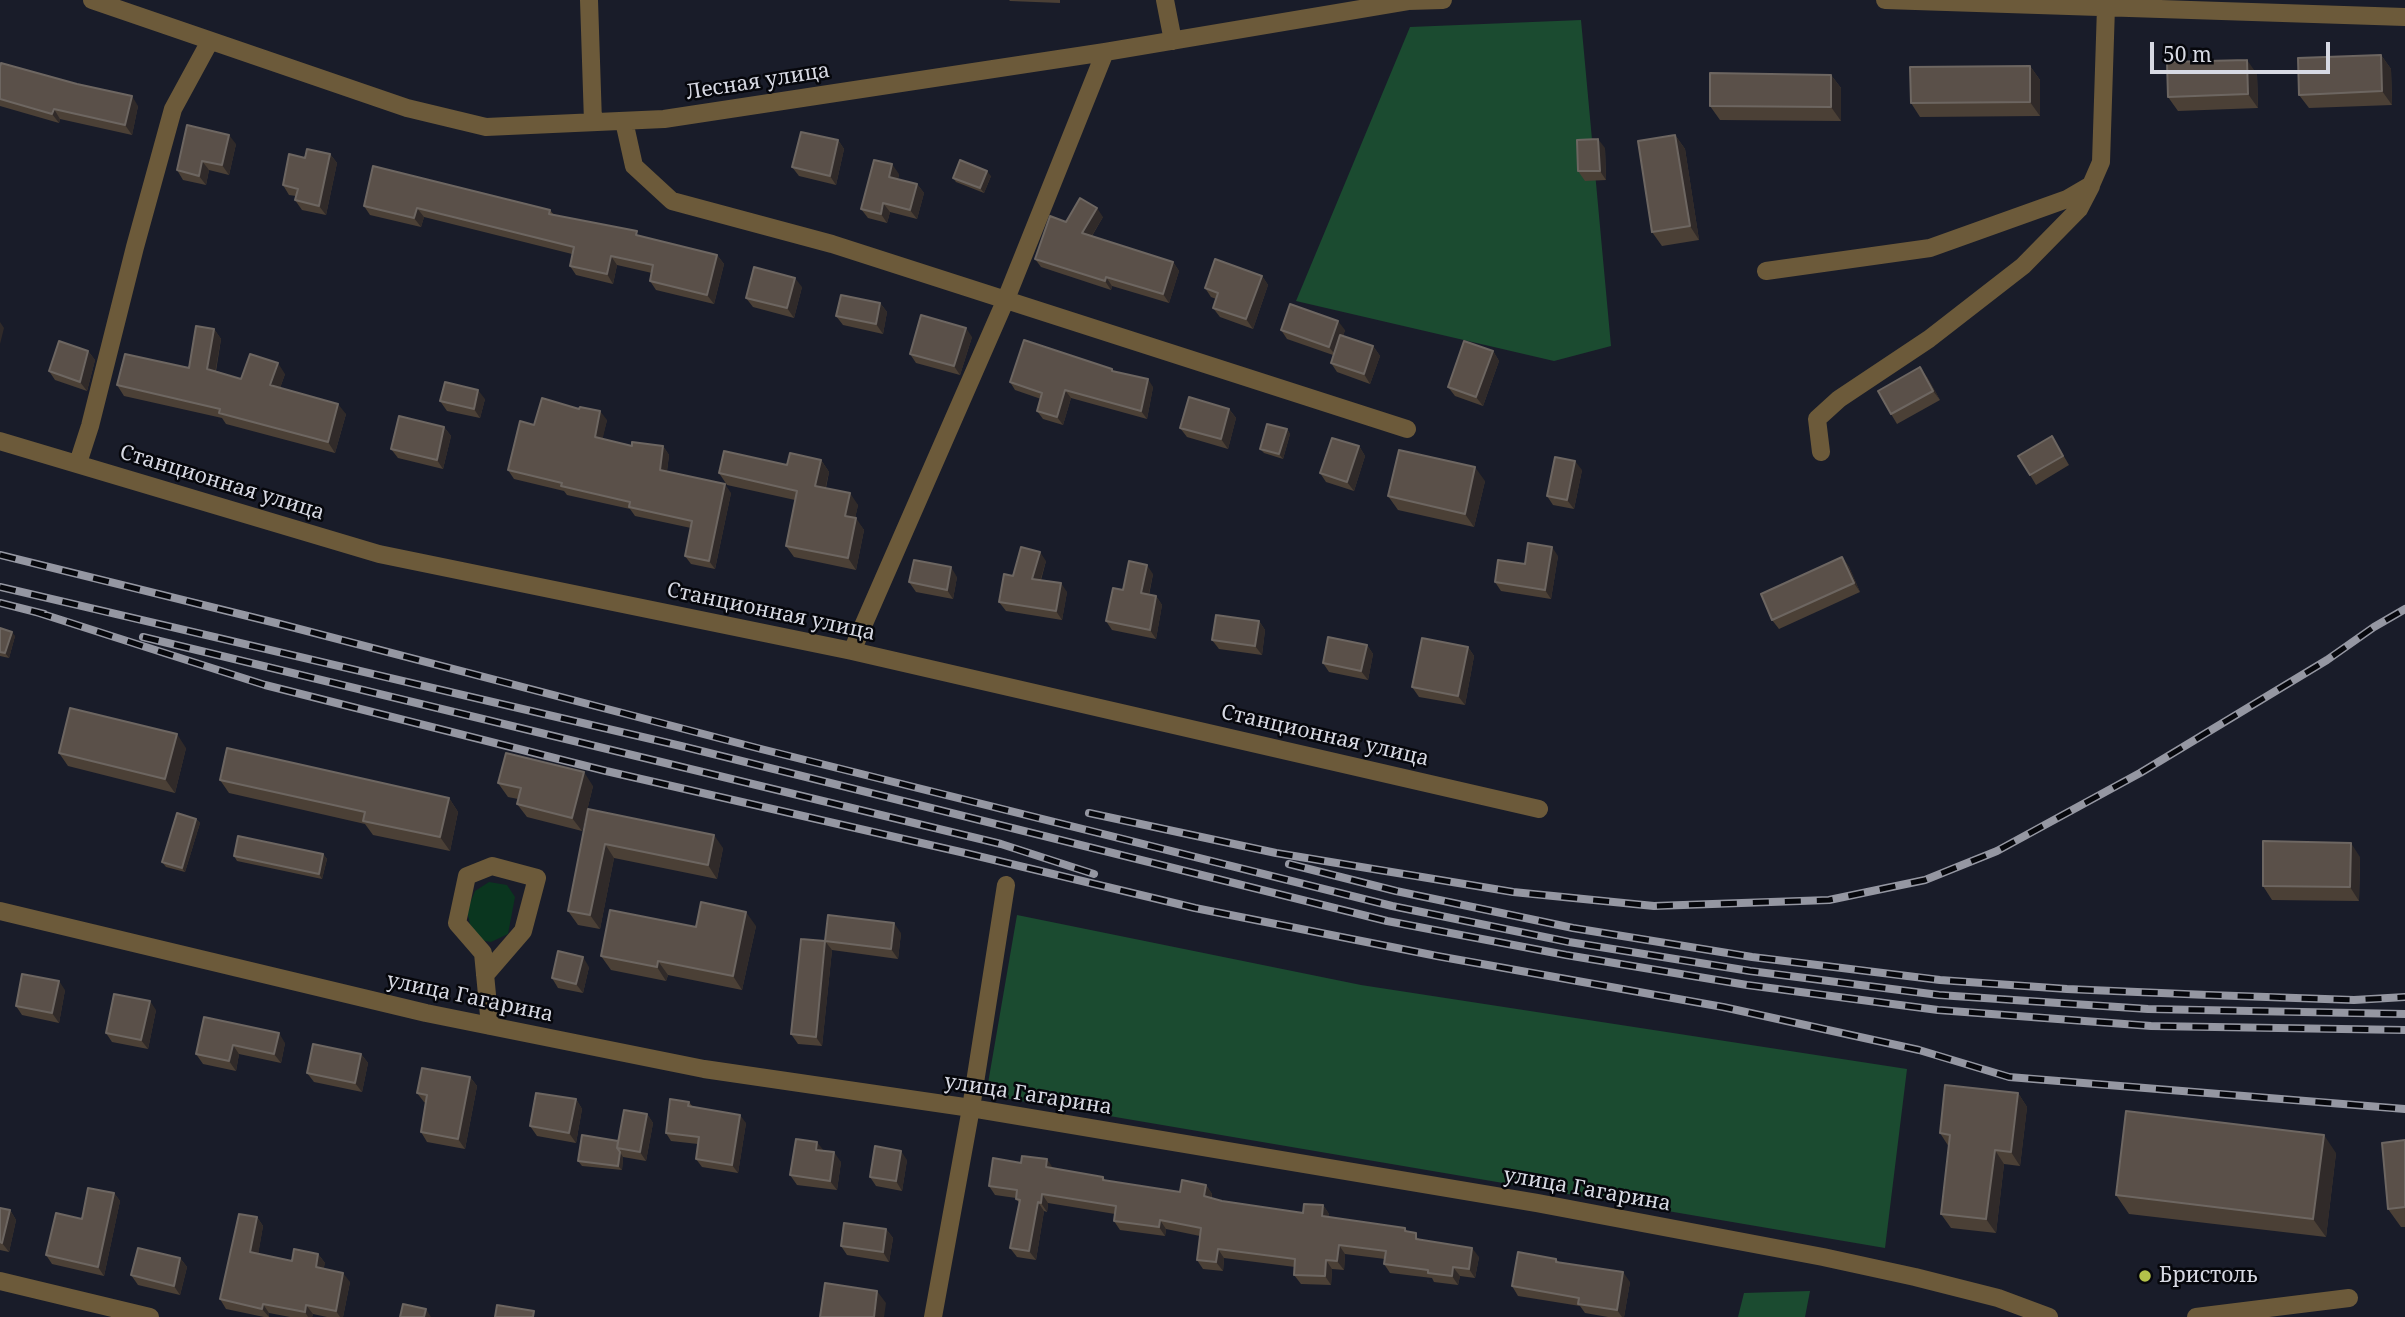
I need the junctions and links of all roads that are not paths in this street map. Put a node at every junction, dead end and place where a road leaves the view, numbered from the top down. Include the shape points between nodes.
1 (92, 0) edge
2 (1165, 0) edge
3 (1408, 0) edge
4 (1443, 0) edge
5 (1885, 0) edge
6 (588, 1) edge
7 (2106, 7) junction
8 (2405, 17) edge
9 (210, 41) junction
10 (1173, 41) junction
11 (1105, 52) junction
12 (624, 121) junction
13 (593, 122) junction
14 (2091, 185) junction
15 (1766, 271) dead end
16 (1006, 299) junction
17 (1407, 429) dead end
18 (0, 441) edge
19 (1821, 452) dead end
20 (78, 463) junction
21 (852, 651) junction
22 (1539, 809) dead end
23 (1006, 885) dead end
24 (0, 911) edge
25 (485, 975) junction
26 (490, 1026) junction
27 (971, 1108) junction
28 (0, 1281) edge
29 (2349, 1298) dead end
30 (150, 1317) edge
31 (933, 1317) edge
32 (2049, 1317) edge
33 (2196, 1317) edge

1 - 9 street, Лесная улица
2 - 10 street
3 - 4 street, Лесная улица
3 - 10 street, Лесная улица
5 - 7 street
6 - 13 street
7 - 8 street
7 - 14 street via 2101,162
9 - 13 street, Лесная улица via 407,108 486,127
9 - 20 street via 173,109
10 - 11 street, Лесная улица
11 - 12 street, Лесная улица via 664,119
11 - 16 street
12 - 13 street, Лесная улица
12 - 16 street via 634,166 673,201 832,244
14 - 15 street via 2067,199 1930,248
14 - 19 street via 2079,209 2023,266 1929,339 1839,398 1817,419
16 - 17 street
16 - 21 street
18 - 20 street, Станционная улица
20 - 21 street, Станционная улица via 379,554
21 - 22 street, Станционная улица
23 - 27 street
24 - 26 street, улица Гагарина
25 - 25 street via 523,931 537,878 492,866 467,876 457,923 483,953
25 - 26 street
26 - 27 street, улица Гагарина via 704,1069
27 - 31 street
27 - 32 street, улица Гагарина via 1537,1203 1823,1257 1986,1295
28 - 30 street
29 - 33 street

